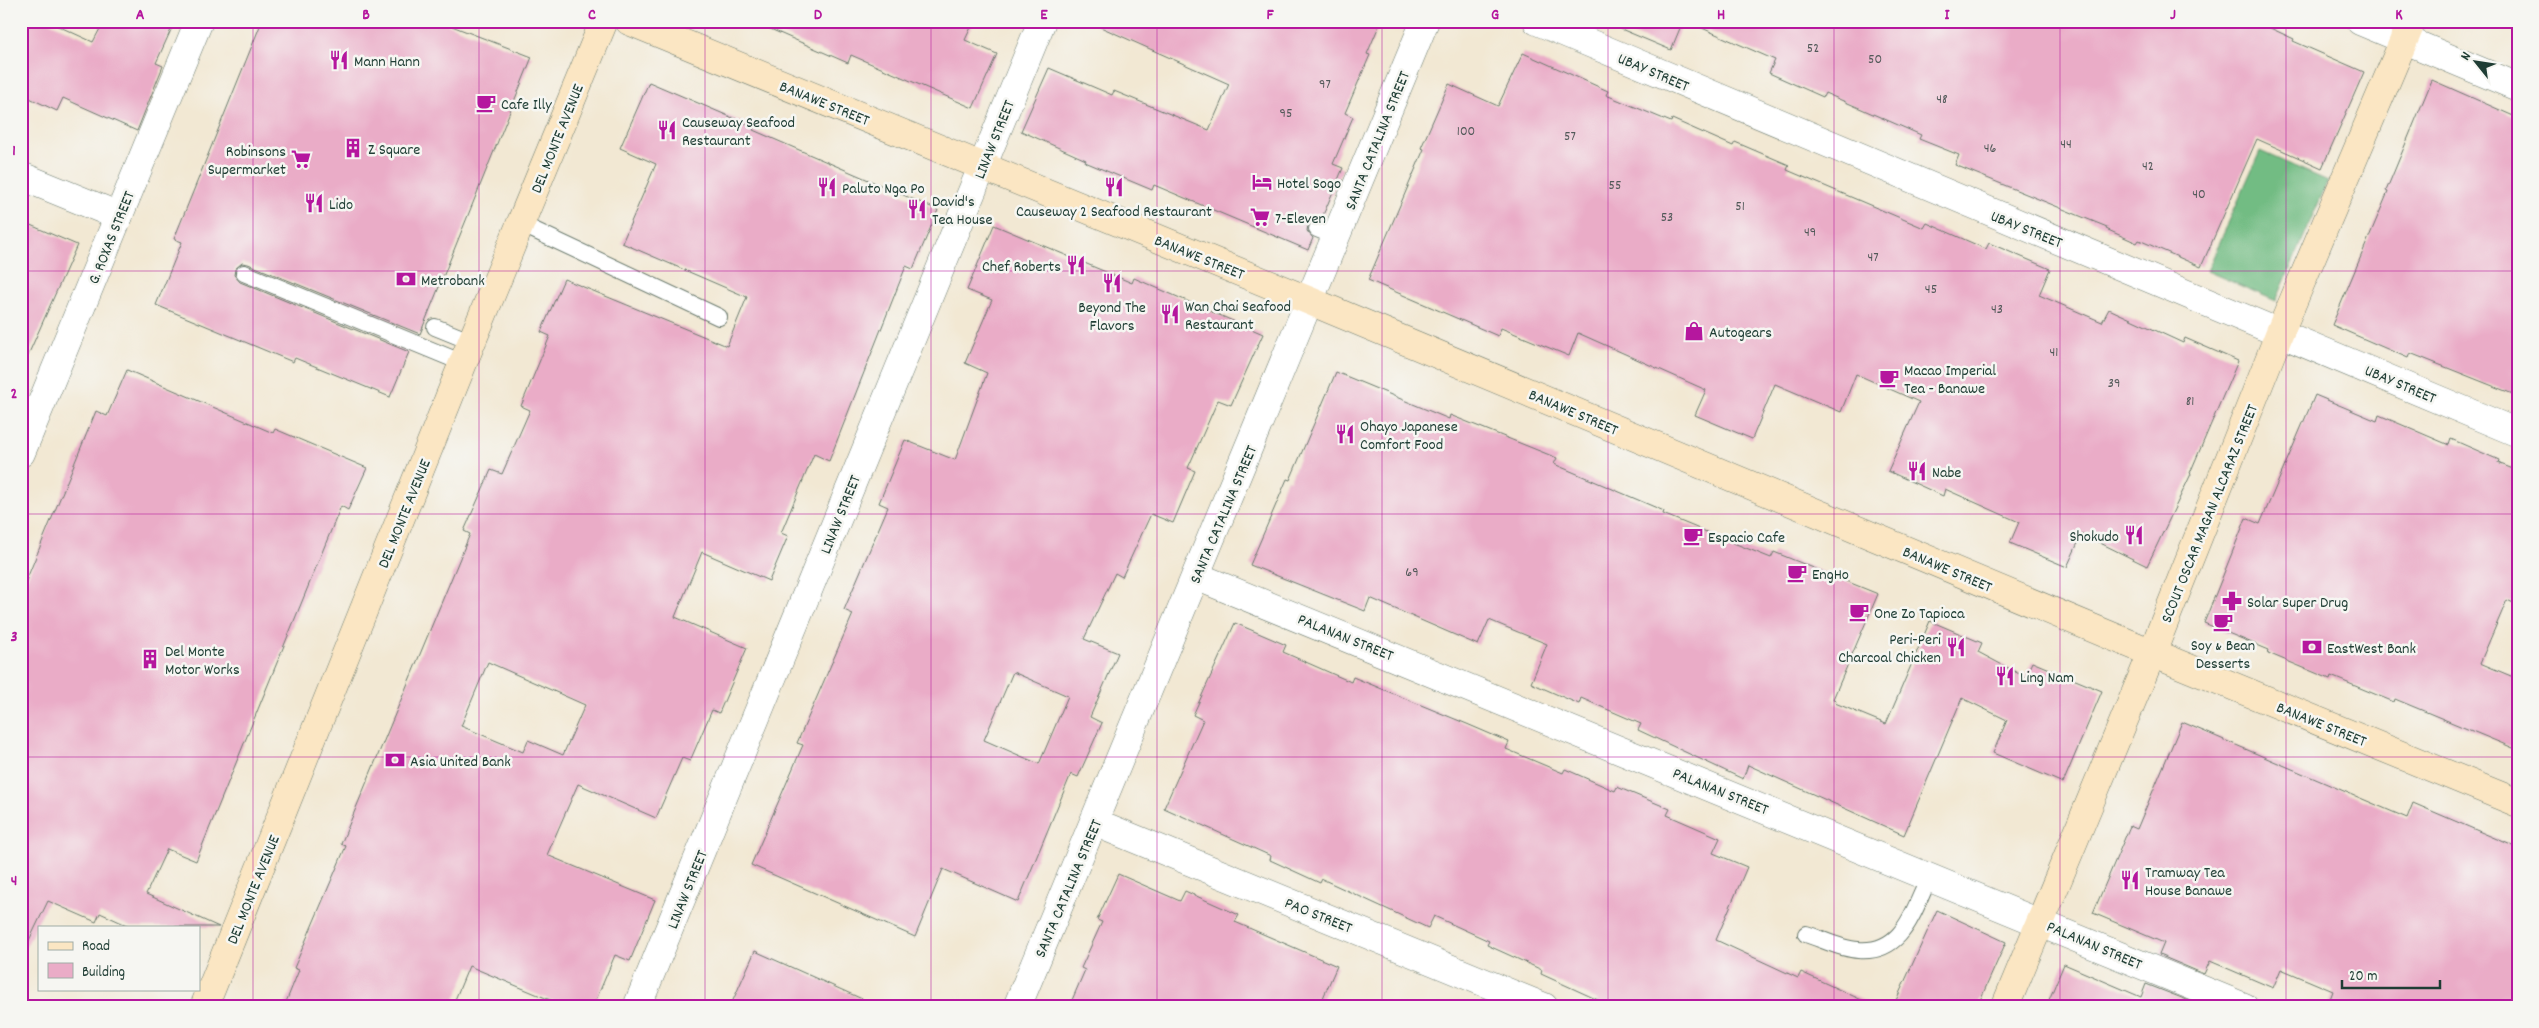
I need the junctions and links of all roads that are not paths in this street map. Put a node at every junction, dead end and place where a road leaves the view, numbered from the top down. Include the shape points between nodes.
1 (198, 21) edge
2 (604, 21) edge
3 (629, 21) edge
4 (1042, 21) edge
5 (1425, 21) edge
6 (1537, 21) edge
7 (2360, 21) edge
8 (2408, 30) edge
9 (2518, 87) edge
10 (982, 167) junction
11 (21, 176) edge
12 (119, 216) junction
13 (521, 224) junction
14 (244, 273) dead end
15 (1310, 301) junction
16 (719, 317) dead end
17 (435, 327) dead end
18 (2280, 332) junction
19 (468, 353) junction
20 (2518, 433) edge
21 (21, 453) edge
22 (1196, 576) junction
23 (2152, 653) junction
24 (2518, 803) edge
25 (1094, 822) junction
26 (1930, 876) junction
27 (2039, 921) junction
28 (1806, 934) dead end
29 (204, 1007) edge
30 (637, 1007) edge
31 (1017, 1007) edge
32 (1544, 1007) edge
33 (2005, 1007) edge
34 (2244, 1007) edge

1 - 12 street, G. ROXAS STREET
2 - 13 main road, DEL MONTE AVENUE
3 - 10 main road, BANAWE STREET
4 - 10 street, LINAW STREET
5 - 15 street, SANTA CATALINA STREET via 1327,233
6 - 18 street, UBAY STREET
7 - 8 street
8 - 9 street
8 - 18 main road, SCOUT OSCAR MAGAN ALCARAZ STREET
10 - 15 main road, BANAWE STREET
10 - 30 street, LINAW STREET
11 - 12 street
12 - 21 street, G. ROXAS STREET
13 - 16 lane
13 - 19 main road, DEL MONTE AVENUE
14 - 19 lane
15 - 22 street, SANTA CATALINA STREET
15 - 23 main road, BANAWE STREET
17 - 19 lane
18 - 20 street, UBAY STREET
18 - 23 main road, SCOUT OSCAR MAGAN ALCARAZ STREET
19 - 29 main road, DEL MONTE AVENUE
22 - 25 street, SANTA CATALINA STREET
22 - 26 street, PALANAN STREET
23 - 24 main road, BANAWE STREET
23 - 27 main road, SCOUT OSCAR MAGAN ALCARAZ STREET
25 - 31 street, SANTA CATALINA STREET
25 - 32 street, PAO STREET
26 - 27 street, PALANAN STREET
26 - 28 lane via 1900,935 1883,949 1857,950
27 - 33 main road, SCOUT OSCAR MAGAN ALCARAZ STREET
27 - 34 street, PALANAN STREET

